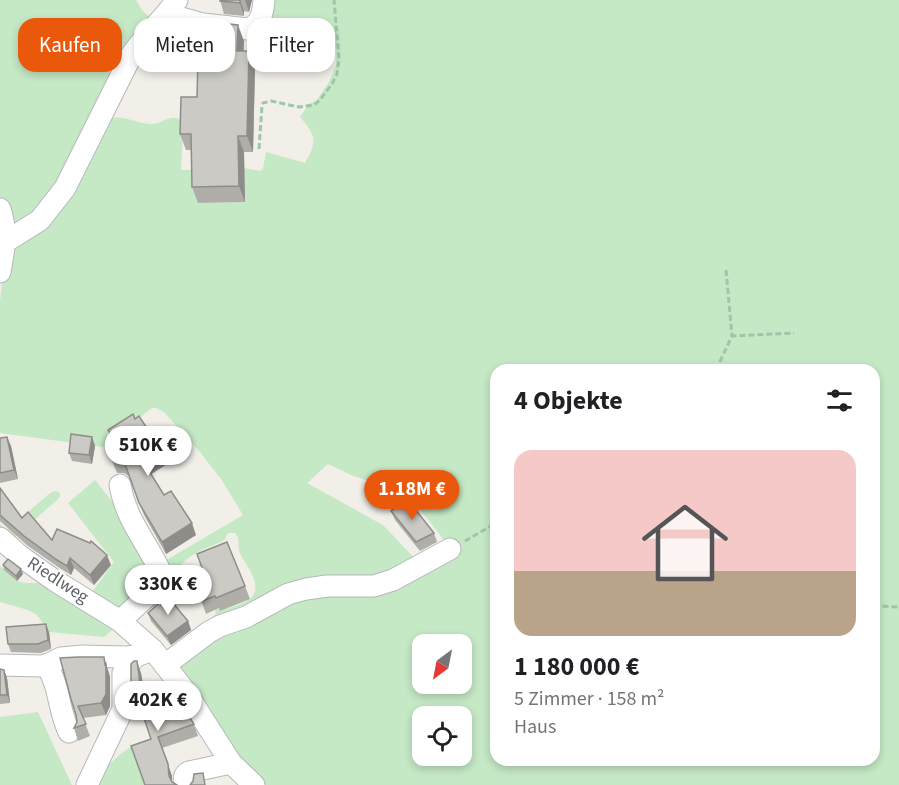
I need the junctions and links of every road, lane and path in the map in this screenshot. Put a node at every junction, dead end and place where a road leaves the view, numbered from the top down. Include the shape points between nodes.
1 (264, 0) edge
2 (334, 0) edge
3 (171, 8) edge
4 (336, 32) joint
5 (259, 149) dead end
6 (0, 209) edge
7 (5, 242) junction
8 (726, 270) dead end
9 (0, 272) edge
10 (794, 333) dead end
11 (732, 336) junction
12 (719, 364) edge
13 (120, 485) dead end
14 (490, 526) edge
15 (0, 538) edge
16 (450, 549) joint
17 (880, 606) edge
18 (899, 608) edge
19 (120, 621) junction
20 (151, 657) junction
21 (0, 665) edge
22 (45, 665) junction
23 (69, 732) dead end
24 (231, 763) junction
25 (87, 785) edge
26 (185, 785) edge
27 (254, 785) edge

1 - 3 street via 259,21 248,29 203,24 178,17
2 - 4 path
3 - 7 street via 132,54 60,195 40,220
4 - 5 path via 338,67 332,84 314,105 263,103
6 - 7 street
7 - 9 street
8 - 11 path
10 - 11 path
11 - 12 path
13 - 19 street via 126,509 162,575 158,586
14 - 16 path
15 - 19 street, Riedlweg via 54,580
16 - 20 street via 374,586 327,586 288,594
17 - 18 path
19 - 20 street, Riedlweg
20 - 22 street via 61,658
20 - 24 street, Riedlweg via 186,691
20 - 25 street via 123,673 123,709
21 - 22 street
22 - 23 street via 54,680
24 - 26 street via 189,772 184,777
24 - 27 street, Riedlweg

